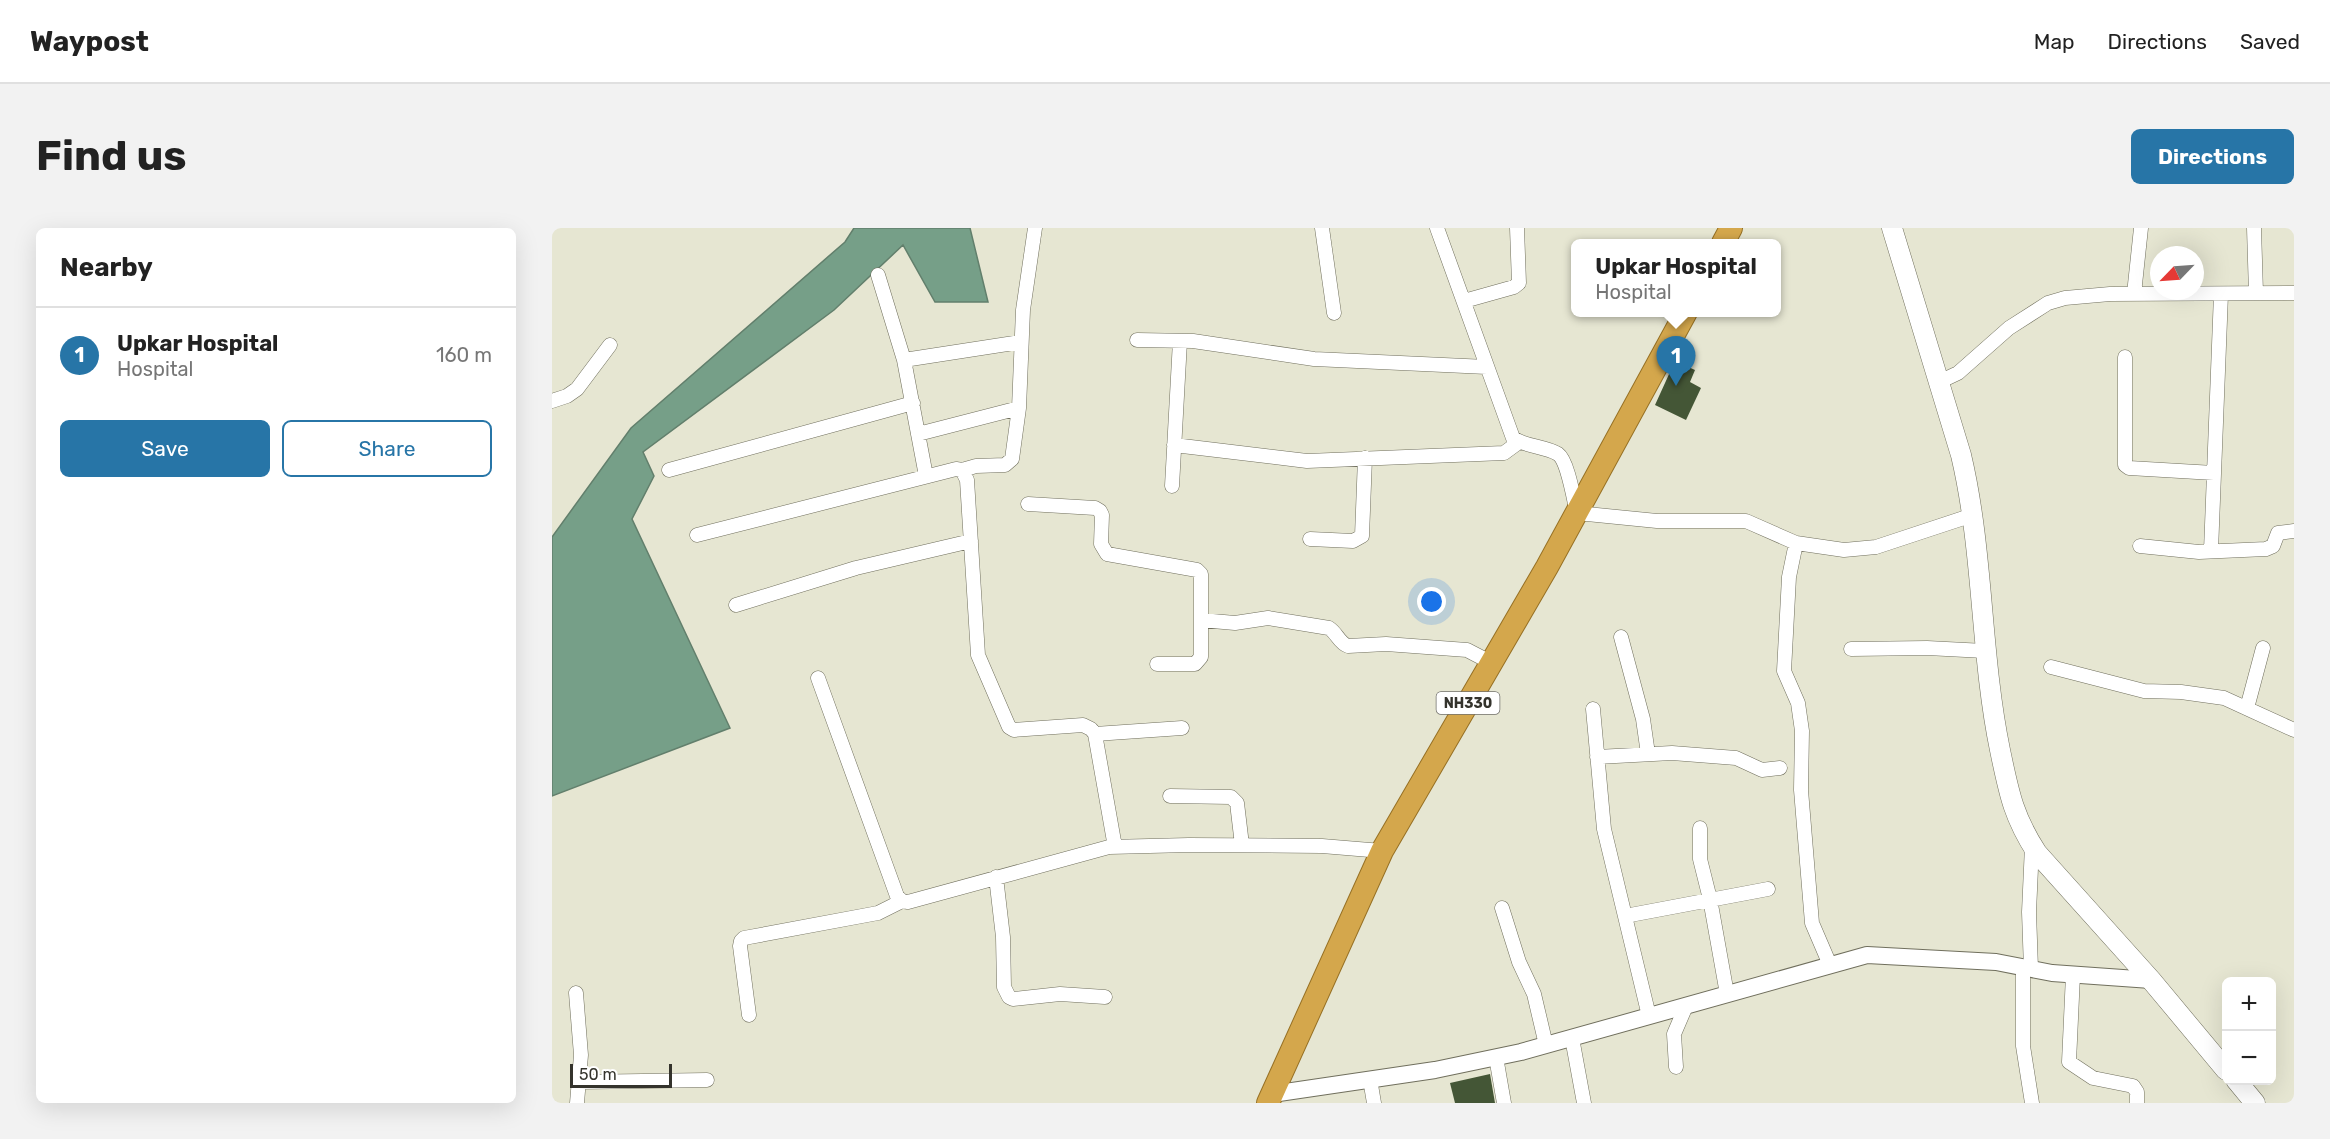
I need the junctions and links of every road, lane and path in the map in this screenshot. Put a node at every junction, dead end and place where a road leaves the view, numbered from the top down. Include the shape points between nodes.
1 (1035, 228) edge
2 (1322, 228) edge
3 (1437, 228) edge
4 (1518, 228) edge
5 (1892, 228) edge
6 (2141, 228) edge
7 (2254, 228) edge
8 (878, 275) dead end
9 (2256, 293) junction
10 (2294, 293) edge
11 (2134, 294) junction
12 (2221, 294) junction
13 (1464, 301) junction
14 (1334, 313) dead end
15 (1683, 317) edge
16 (1137, 340) dead end
17 (1180, 341) junction
18 (1020, 342) junction
19 (610, 345) dead end
20 (2125, 357) dead end
21 (904, 360) junction
22 (1487, 368) junction
23 (1939, 382) junction
24 (552, 401) edge
25 (913, 403) junction
26 (1019, 408) junction
27 (918, 434) junction
28 (1519, 442) junction
29 (1174, 445) junction
30 (1365, 458) junction
31 (962, 470) junction
32 (669, 471) dead end
33 (2214, 473) junction
34 (926, 476) junction
35 (1172, 486) dead end
36 (1028, 504) dead end
37 (1577, 513) junction
38 (1973, 515) junction
39 (2294, 531) edge
40 (697, 535) dead end
41 (1310, 539) dead end
42 (971, 541) junction
43 (1796, 543) junction
44 (2140, 546) dead end
45 (2211, 551) junction
46 (736, 605) dead end
47 (1201, 620) junction
48 (1620, 637) dead end
49 (2263, 648) dead end
50 (1851, 649) dead end
51 (1985, 651) junction
52 (1492, 663) junction
53 (1157, 664) dead end
54 (2051, 667) dead end
55 (818, 678) dead end
56 (2247, 708) junction
57 (1593, 709) dead end
58 (1182, 728) dead end
59 (2294, 730) edge
60 (1095, 734) junction
61 (1648, 754) junction
62 (1597, 757) junction
63 (1780, 768) dead end
64 (1170, 796) dead end
65 (1700, 828) dead end
66 (1242, 845) junction
67 (2032, 846) junction
68 (1115, 847) junction
69 (1382, 851) junction
70 (996, 877) junction
71 (1768, 889) dead end
72 (1710, 899) junction
73 (902, 901) junction
74 (1502, 908) dead end
75 (1625, 916) junction
76 (1830, 965) junction
77 (2025, 974) junction
78 (2073, 979) junction
79 (2153, 983) junction
80 (576, 993) dead end
81 (1727, 994) junction
82 (1105, 998) dead end
83 (1686, 1006) junction
84 (749, 1015) dead end
85 (1649, 1016) junction
86 (1572, 1038) junction
87 (1546, 1045) junction
88 (1496, 1057) junction
89 (2222, 1065) edge
90 (1676, 1067) dead end
91 (1370, 1079) junction
92 (707, 1080) dead end
93 (578, 1082) junction
94 (2240, 1085) edge
95 (1270, 1099) edge
96 (578, 1103) edge
97 (1374, 1103) edge
98 (1504, 1103) edge
99 (1584, 1103) edge
100 (2031, 1103) edge
101 (2137, 1103) edge
102 (2255, 1103) edge

1 - 18 street
2 - 14 street
3 - 13 street
4 - 13 street via 1519,283
5 - 23 main road
6 - 11 street
7 - 9 street
8 - 21 street
9 - 10 street
9 - 12 street
11 - 12 street
11 - 23 street via 2065,298 2048,303 2009,328 1958,373
12 - 33 street
13 - 22 street
15 - 37 highway, NH330
16 - 17 street
17 - 22 street via 1314,359
17 - 29 street
18 - 21 street
18 - 26 street
19 - 24 street via 577,389
20 - 33 street via 2125,465
21 - 25 street
22 - 28 street via 1513,438
23 - 38 main road via 1961,455
25 - 27 street
25 - 32 street
26 - 27 street
26 - 31 street via 1009,464
27 - 34 street
28 - 30 street via 1504,453
28 - 37 street via 1559,455
29 - 30 street via 1299,460
29 - 35 street
30 - 41 street via 1362,536 1353,541
31 - 34 street
31 - 42 street via 967,480
33 - 45 street
34 - 40 street
36 - 47 street via 1095,508 1102,515 1101,544 1107,554 1197,570 1202,578
37 - 43 street via 1657,521 1746,521
37 - 52 highway, NH330
38 - 43 street via 1876,547 1844,550
38 - 51 main road
39 - 45 street via 2278,533 2273,546 2266,549
42 - 46 street via 856,568
42 - 60 street via 978,655 1010,727 1014,730 1083,725
43 - 76 street via 1789,577 1784,671 1798,703 1802,731 1801,790 1812,923
44 - 45 street
47 - 52 street via 1235,623 1268,618 1329,628 1348,646 1386,644 1467,651
47 - 53 street via 1199,662
48 - 61 street via 1643,719
49 - 56 street
50 - 51 street
51 - 67 main road via 1997,736 2013,808
52 - 69 highway, NH330
54 - 56 street via 2144,691 2224,698
55 - 73 street
56 - 59 street
57 - 62 street
58 - 60 street
60 - 68 street
61 - 62 street
61 - 63 street via 1736,758 1762,770
62 - 75 street via 1603,821
64 - 66 street via 1231,797 1237,803
65 - 72 street via 1700,859
66 - 68 street
66 - 69 street
67 - 77 street
67 - 79 main road
68 - 70 street
69 - 95 highway, NH330
70 - 73 street
70 - 82 street via 1004,987 1009,997 1068,994
71 - 72 street
72 - 75 street
72 - 81 street
73 - 84 street via 878,913 744,938 740,946
74 - 87 street via 1534,994
75 - 85 street
76 - 77 street via 1867,955 1996,962
76 - 81 street
77 - 78 street
77 - 100 street via 2022,1046
78 - 79 street
78 - 101 street via 2069,1062 2093,1078 2133,1086
79 - 89 main road
80 - 93 street via 582,1055
81 - 83 street
83 - 85 street
83 - 90 street via 1674,1034
85 - 86 street
86 - 87 street
86 - 99 street
87 - 88 street
88 - 91 street
88 - 98 street
91 - 95 street
91 - 97 street
92 - 93 street
93 - 96 street
94 - 102 main road

